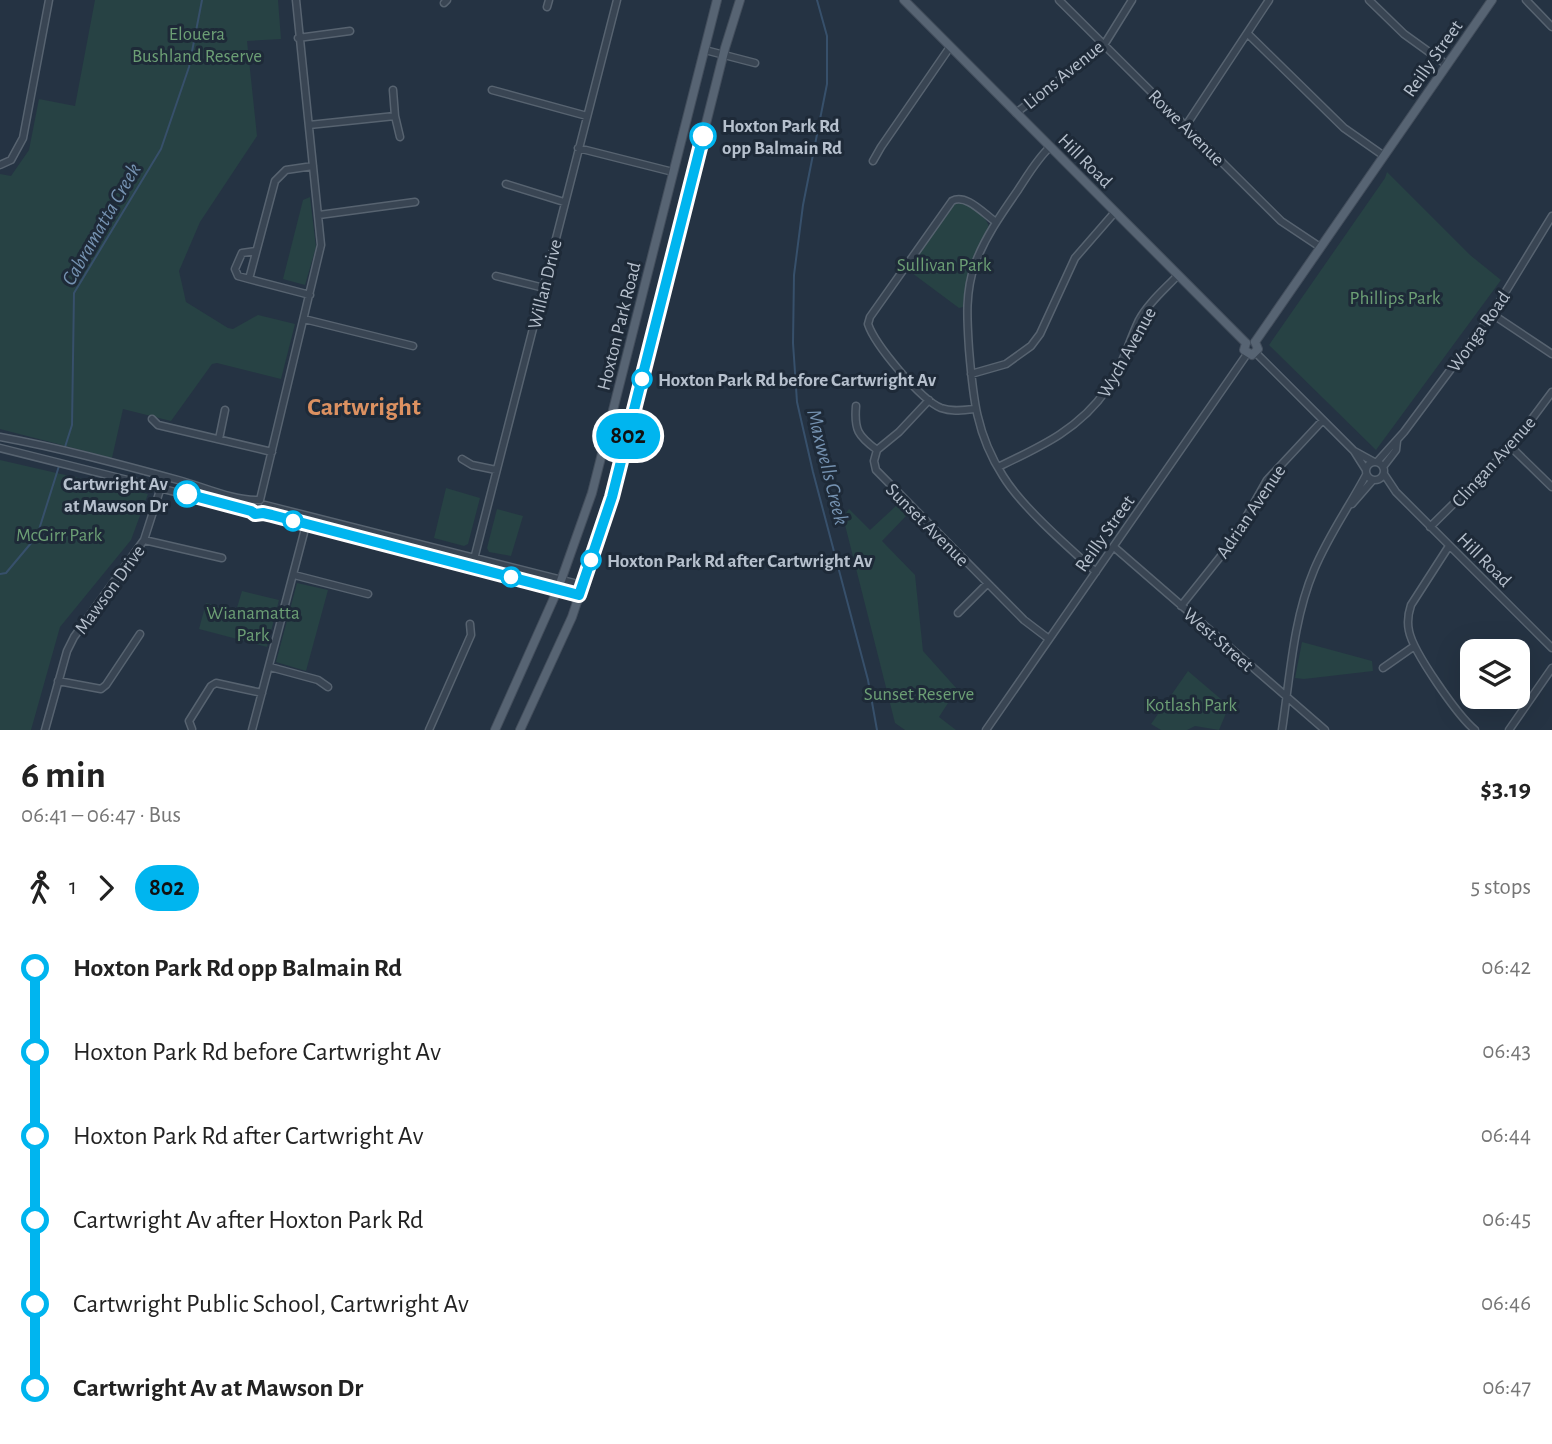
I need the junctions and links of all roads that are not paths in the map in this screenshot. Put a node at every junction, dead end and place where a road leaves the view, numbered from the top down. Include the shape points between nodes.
1 (49, 0) edge
2 (296, 0) edge
3 (617, 0) edge
4 (717, 0) edge
5 (740, 0) edge
6 (904, 0) edge
7 (1059, 0) edge
8 (1132, 0) edge
9 (1269, 0) edge
10 (1369, 0) edge
11 (1492, 0) edge
12 (1525, 0) edge
13 (1552, 27) edge
14 (350, 31) dead end
15 (1248, 34) junction
16 (298, 38) junction
17 (1104, 44) junction
18 (950, 47) junction
19 (705, 50) junction
20 (724, 55) junction
21 (755, 63) dead end
22 (1447, 65) junction
23 (393, 90) dead end
24 (492, 90) dead end
25 (1016, 113) junction
26 (395, 116) junction
27 (587, 116) junction
28 (309, 125) junction
29 (1185, 127) junction
30 (400, 137) dead end
31 (1050, 147) junction
32 (578, 148) junction
33 (1384, 156) junction
34 (873, 161) dead end
35 (0, 165) edge
36 (313, 166) junction
37 (673, 172) junction
38 (506, 184) dead end
39 (415, 202) dead end
40 (564, 202) junction
41 (1115, 212) junction
42 (319, 215) junction
43 (1552, 216) edge
44 (996, 222) junction
45 (1320, 247) junction
46 (256, 251) junction
47 (1178, 275) junction
48 (496, 276) dead end
49 (249, 279) junction
50 (544, 288) junction
51 (310, 295) junction
52 (1492, 313) junction
53 (304, 319) junction
54 (1251, 342) junction
55 (413, 346) dead end
56 (1252, 354) junction
57 (1552, 354) edge
58 (971, 374) junction
59 (1552, 391) edge
60 (929, 400) junction
61 (856, 406) dead end
62 (974, 409) junction
63 (225, 410) dead end
64 (152, 419) dead end
65 (1323, 420) junction
66 (0, 437) edge
67 (219, 439) junction
68 (1397, 442) junction
69 (1511, 447) junction
70 (0, 448) edge
71 (877, 450) junction
72 (1354, 451) junction
73 (272, 452) junction
74 (462, 458) dead end
75 (1375, 462) junction
76 (998, 467) junction
77 (496, 470) junction
78 (1384, 470) junction
79 (1366, 472) junction
80 (147, 473) junction
81 (178, 480) junction
82 (1376, 480) junction
83 (161, 487) junction
84 (1552, 487) edge
85 (1396, 492) junction
86 (260, 502) junction
87 (1348, 508) junction
88 (251, 511) junction
89 (290, 511) junction
90 (263, 513) junction
91 (306, 524) junction
92 (1430, 527) junction
93 (144, 540) junction
94 (1449, 546) junction
95 (1114, 547) junction
96 (222, 558) dead end
97 (475, 558) junction
98 (472, 567) junction
99 (1096, 572) junction
100 (294, 575) junction
101 (561, 579) junction
102 (987, 584) junction
103 (582, 585) junction
104 (558, 589) junction
105 (368, 593) dead end
106 (579, 595) junction
107 (1181, 606) junction
108 (958, 614) dead end
109 (470, 624) dead end
110 (140, 634) dead end
111 (1049, 639) junction
112 (1413, 647) junction
113 (1552, 649) edge
114 (270, 667) junction
115 (1383, 668) dead end
116 (1552, 668) edge
117 (58, 681) junction
118 (328, 687) dead end
119 (262, 693) junction
120 (1287, 697) junction
121 (192, 729) edge
122 (45, 730) edge
123 (252, 730) edge
124 (429, 730) edge
125 (495, 730) edge
126 (520, 730) edge
127 (986, 730) edge
128 (1282, 730) edge
129 (1325, 730) edge
130 (1475, 730) edge
131 (1509, 730) edge

1 - 35 street via 23,138 11,160
2 - 16 street
3 - 27 street, Willan Drive
4 - 19 main road, Hoxton Park Road
5 - 20 main road, Hoxton Park Road
6 - 18 main road, Hill Road
7 - 17 street, Rowe Avenue
8 - 17 street, Lions Avenue
9 - 15 street
10 - 22 street via 1404,34
11 - 22 main road, Reilly Street
12 - 13 street
14 - 16 street
15 - 29 street
15 - 33 street via 1343,128
16 - 28 street
17 - 25 street, Lions Avenue
17 - 29 street, Rowe Avenue
18 - 25 main road, Hill Road
18 - 34 street
19 - 20 street
19 - 37 main road, Hoxton Park Road
20 - 21 street
20 - 103 main road, Hoxton Park Road via 612,497
22 - 33 main road, Reilly Street
23 - 26 street
24 - 27 street
25 - 31 main road, Hill Road
26 - 28 street
26 - 30 street
27 - 32 street, Willan Drive
28 - 36 street
29 - 45 street, Rowe Avenue via 1281,221
31 - 41 main road, Hill Road
31 - 44 street
32 - 37 street
32 - 40 street, Willan Drive
33 - 45 main road, Reilly Street
36 - 42 street
36 - 46 street via 279,175
37 - 101 main road, Hoxton Park Road via 592,493
38 - 40 street
39 - 42 street
40 - 50 street, Willan Drive
41 - 47 main road, Hill Road
41 - 58 street via 1075,258 1031,346 1006,364
42 - 51 street via 321,245
43 - 52 street, Wonga Road
44 - 58 street via 979,252 969,285
44 - 60 street via 964,199 952,201 869,320 885,354
45 - 54 main road, Reilly Street
46 - 49 street
46 - 49 street via 242,253 235,270
47 - 54 main road, Hill Road
47 - 76 street, Wych Avenue via 1142,315 1120,367 1080,421
48 - 50 street
49 - 51 street
50 - 77 street, Willan Drive
51 - 53 street
52 - 57 street
52 - 68 street, Wonga Road
53 - 55 street
53 - 73 street
54 - 56 main road via 1244,350
56 - 65 street
56 - 95 street, Reilly Street
58 - 62 street
59 - 69 street, Clingan Avenue
60 - 62 street via 946,409
60 - 71 street
61 - 71 street via 859,434
62 - 76 street
63 - 67 street
64 - 67 street via 158,425
65 - 72 street
65 - 107 street, Adrian Avenue via 1266,480 1232,542
66 - 80 street
67 - 73 street
68 - 75 street, Wonga Road
68 - 78 street, Wonga Road
69 - 84 street
69 - 92 street, Clingan Avenue
70 - 83 street
71 - 102 street, Sunset Avenue via 874,465 879,474
72 - 75 street
72 - 79 street
73 - 86 street
74 - 77 street
75 - 78 street, Hill Road
75 - 79 street, Wonga Road via 1368,464
76 - 99 street via 1015,493
77 - 97 street, Willan Drive
78 - 82 street, Wonga Road
78 - 85 street, Hill Road
79 - 82 street, Hill Road
79 - 87 street
80 - 81 street
80 - 83 street
81 - 83 street
81 - 86 street
82 - 85 street, Hill Road
82 - 87 street
83 - 88 street
83 - 93 street, Mawson Drive
85 - 92 street, Hill Road
86 - 88 street via 250,506
86 - 89 street
86 - 90 street
87 - 120 street via 1327,541 1306,591
88 - 90 street
89 - 91 street
89 - 97 street
90 - 91 street
91 - 98 street
91 - 100 street
92 - 94 street, Hill Road
93 - 96 street
93 - 117 street, Mawson Drive via 74,637
94 - 112 street via 1411,605 1408,624
94 - 113 street, Hill Road
95 - 99 street, Reilly Street
95 - 107 street, West Street
97 - 98 street, Willan Drive
97 - 101 street
98 - 104 street
99 - 111 street, Reilly Street
100 - 105 street
100 - 114 street
101 - 103 street
101 - 104 main road, Hoxton Park Road
102 - 108 street
102 - 111 street, Sunset Avenue
103 - 106 main road, Hoxton Park Road
104 - 106 street
104 - 125 main road, Hoxton Park Road
106 - 126 main road, Hoxton Park Road
107 - 120 street, West Street
109 - 124 street via 471,635
110 - 117 street via 101,689
111 - 127 street, Reilly Street
112 - 115 street
112 - 130 street
114 - 118 street
114 - 119 street
116 - 131 street
117 - 122 street, Mawson Drive
119 - 121 street via 216,682 189,721
119 - 123 street
120 - 128 street
120 - 129 street, West Street

